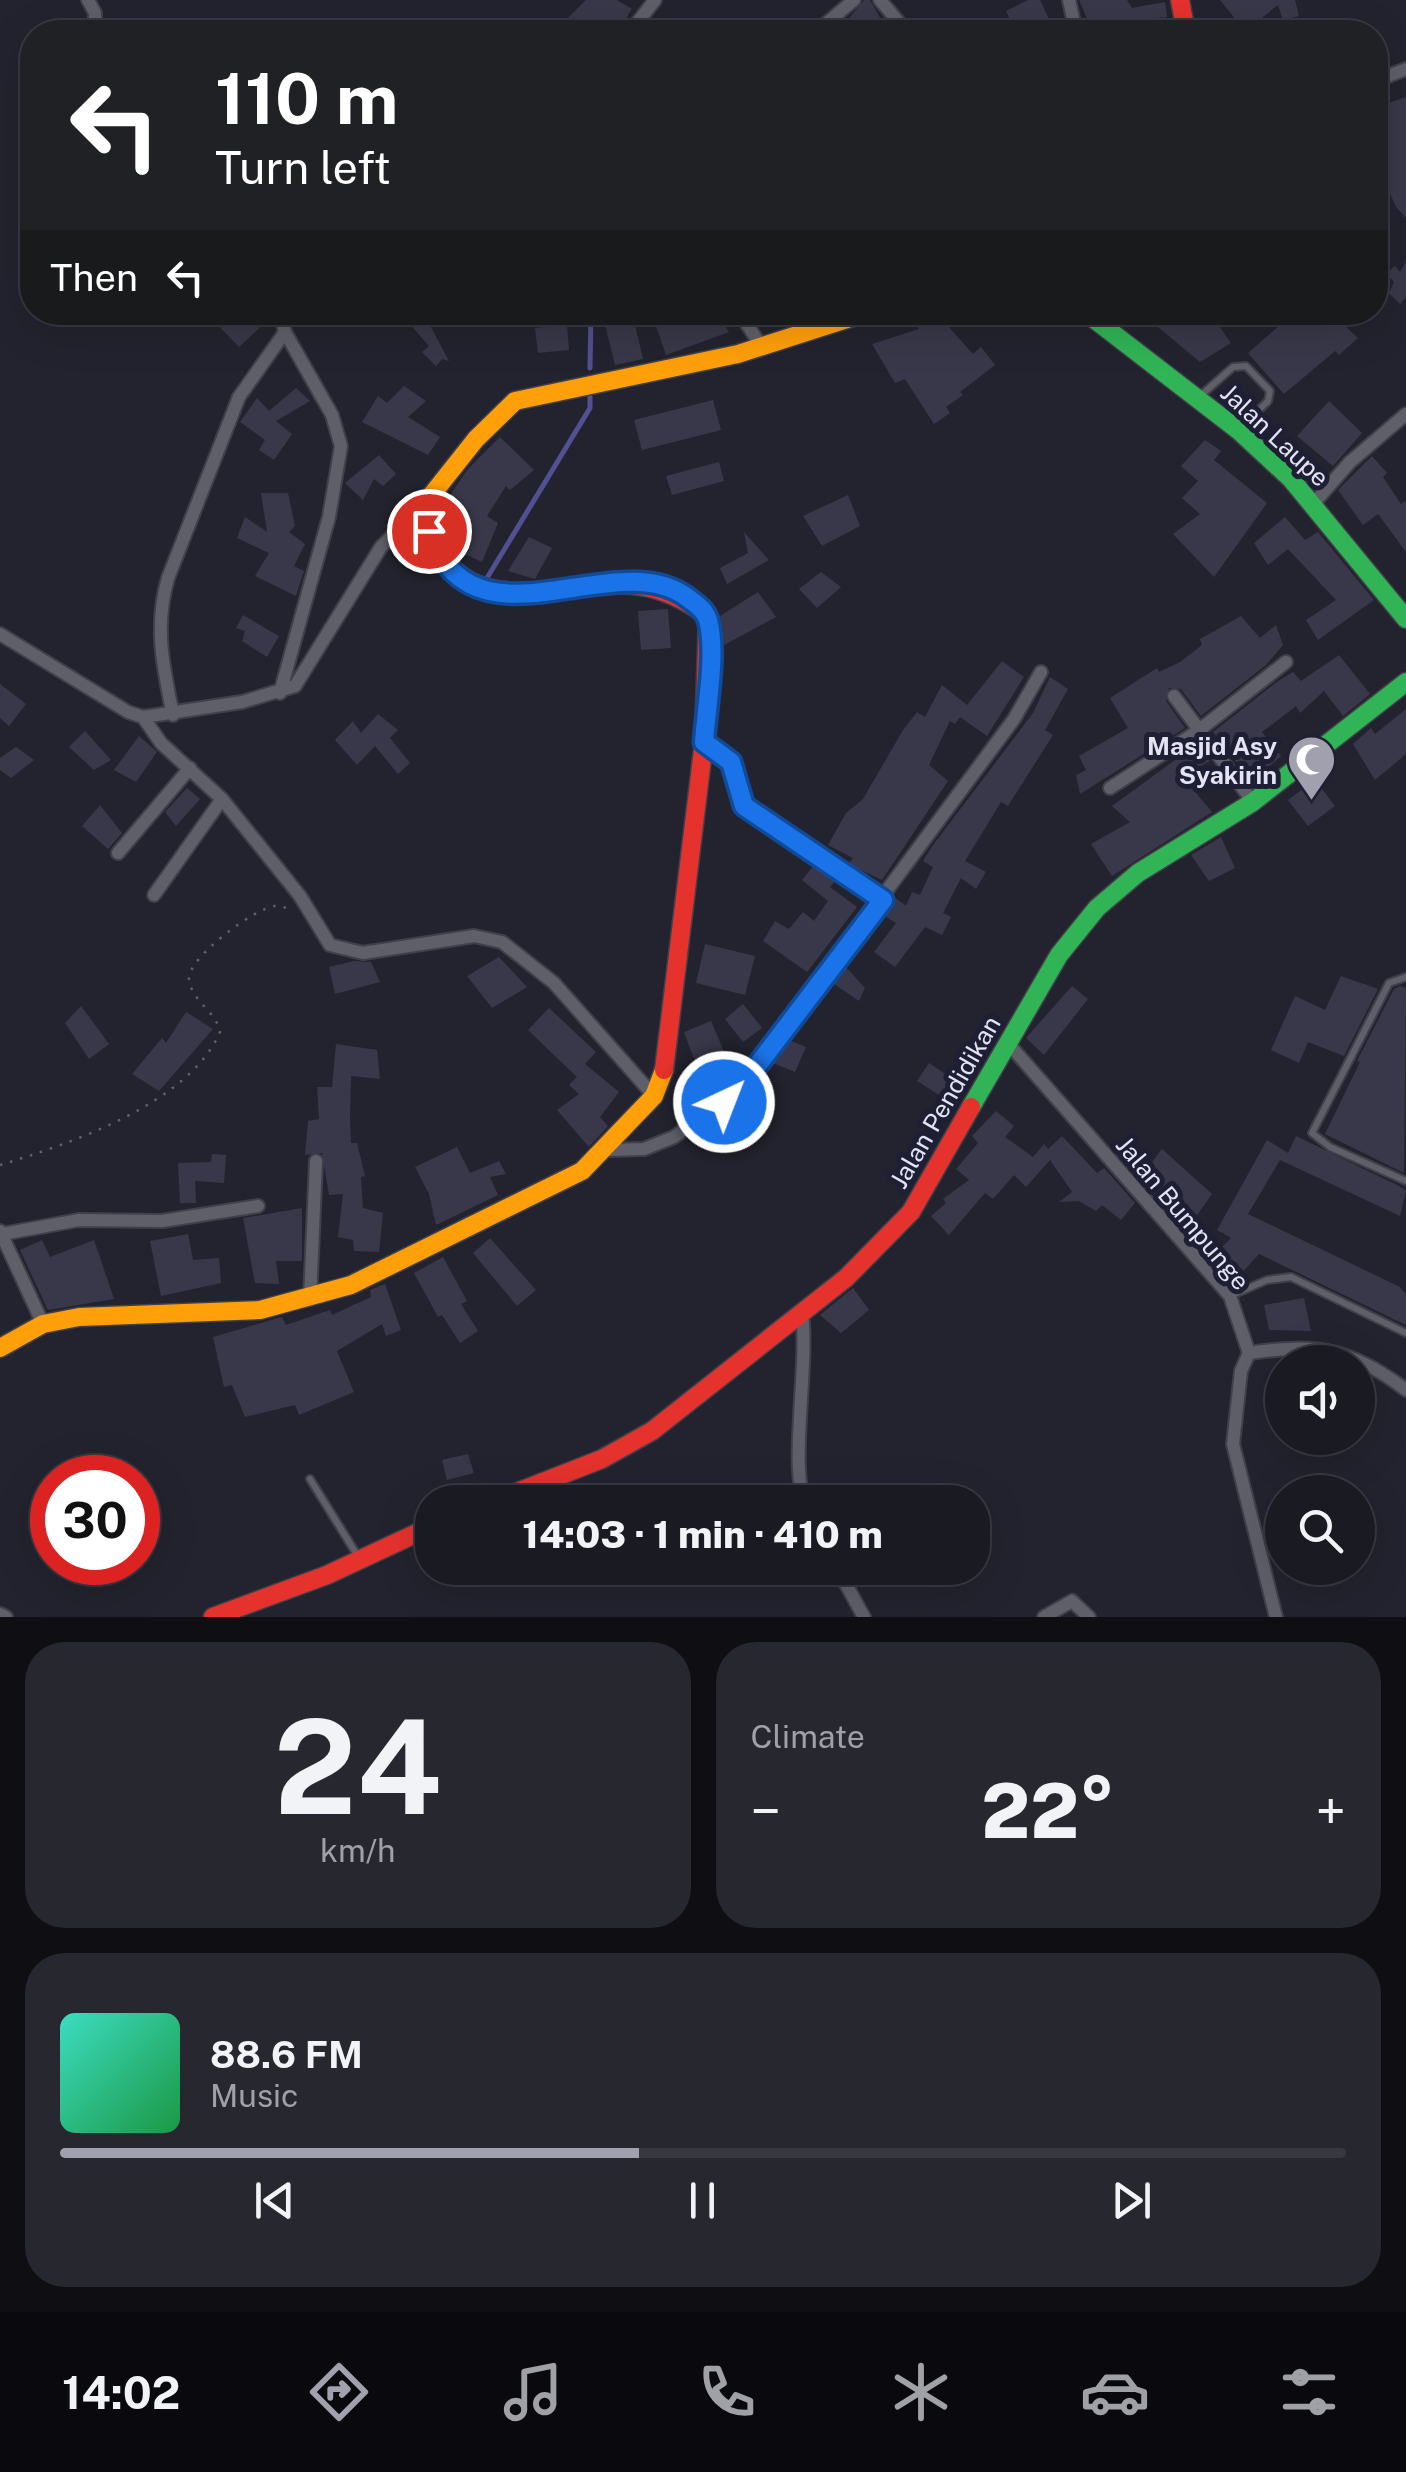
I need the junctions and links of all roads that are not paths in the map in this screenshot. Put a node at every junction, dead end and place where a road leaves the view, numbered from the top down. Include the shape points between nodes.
1 (655, 0) edge
2 (854, 0) edge
3 (880, 0) edge
4 (639, 20) edge
5 (830, 20) edge
6 (897, 20) edge
7 (283, 325) edge
8 (747, 325) edge
9 (828, 325) edge
10 (1102, 325) edge
11 (285, 332) junction
12 (761, 346) junction
13 (1198, 398) junction
14 (1406, 414) edge
15 (1238, 430) junction
16 (426, 502) junction
17 (1313, 504) junction
18 (1406, 619) edge
19 (1, 638) edge
20 (1286, 662) dead end
21 (1041, 672) dead end
22 (1406, 682) edge
23 (280, 693) junction
24 (1174, 696) dead end
25 (173, 715) junction
26 (143, 717) junction
27 (1198, 732) junction
28 (704, 742) junction
29 (190, 768) junction
30 (1110, 788) dead end
31 (222, 799) junction
32 (1253, 802) junction
33 (118, 853) dead end
34 (154, 895) dead end
35 (883, 900) junction
36 (1406, 978) edge
37 (1006, 1042) junction
38 (654, 1096) junction
39 (607, 1150) junction
40 (316, 1161) dead end
41 (1406, 1181) edge
42 (258, 1206) dead end
43 (1, 1233) edge
44 (1230, 1296) junction
45 (310, 1300) junction
46 (802, 1314) junction
47 (44, 1324) junction
48 (1406, 1333) edge
49 (0, 1348) edge
50 (1249, 1353) junction
51 (1406, 1390) edge
52 (310, 1479) dead end
53 (534, 1485) edge
54 (801, 1485) edge
55 (415, 1534) edge
56 (359, 1559) junction
57 (846, 1585) edge
58 (213, 1617) edge
59 (864, 1617) edge
60 (1044, 1617) edge
61 (1089, 1617) edge
62 (1276, 1617) edge

1 - 4 street
2 - 5 street
3 - 6 street
7 - 11 street
8 - 12 street
9 - 12 street
10 - 13 street, Jalan Laupe
11 - 23 street via 332,415 341,446 329,517
11 - 25 street via 239,396 159,608
12 - 16 street via 516,401 476,438
13 - 15 street, Jalan Laupe
13 - 15 lane via 1233,367 1246,366 1270,391
14 - 17 street
15 - 17 street, Jalan Laupe
16 - 23 street via 381,547 304,675
16 - 28 street via 429,531 444,560 480,587 541,595 650,585 678,590 698,605 708,616 710,636
17 - 18 street, Jalan Laupe
19 - 26 street
20 - 27 street
21 - 35 street via 1014,720
22 - 32 street, Jalan Pendidikan
23 - 25 street
24 - 27 street
25 - 26 street
26 - 29 street
27 - 30 street
27 - 32 street
28 - 35 street via 731,762 744,806
28 - 38 street via 668,1058
29 - 31 street
29 - 33 street
31 - 34 street
31 - 38 street via 300,896 330,945 346,952 474,936 502,942 554,983
32 - 37 street, Jalan Pendidikan via 1118,887 1058,955
35 - 39 street via 741,1087 674,1138 644,1149
36 - 41 lane via 1389,983 1312,1133
37 - 44 street, Jalan Bumpunge
37 - 46 street, Jalan Pendidikan via 911,1212
38 - 39 street
39 - 45 street via 536,1198
40 - 45 street
42 - 43 street
43 - 47 street
44 - 48 lane via 1291,1278
44 - 50 street, Jalan Bumpunge
45 - 47 street via 260,1310
46 - 53 street, Jalan Pendidikan via 652,1432
46 - 54 street
47 - 49 street
50 - 51 street via 1300,1346 1340,1352
50 - 62 street via 1240,1371 1233,1444
52 - 56 lane
55 - 56 street
56 - 58 street
57 - 59 street
60 - 61 street via 1072,1601

